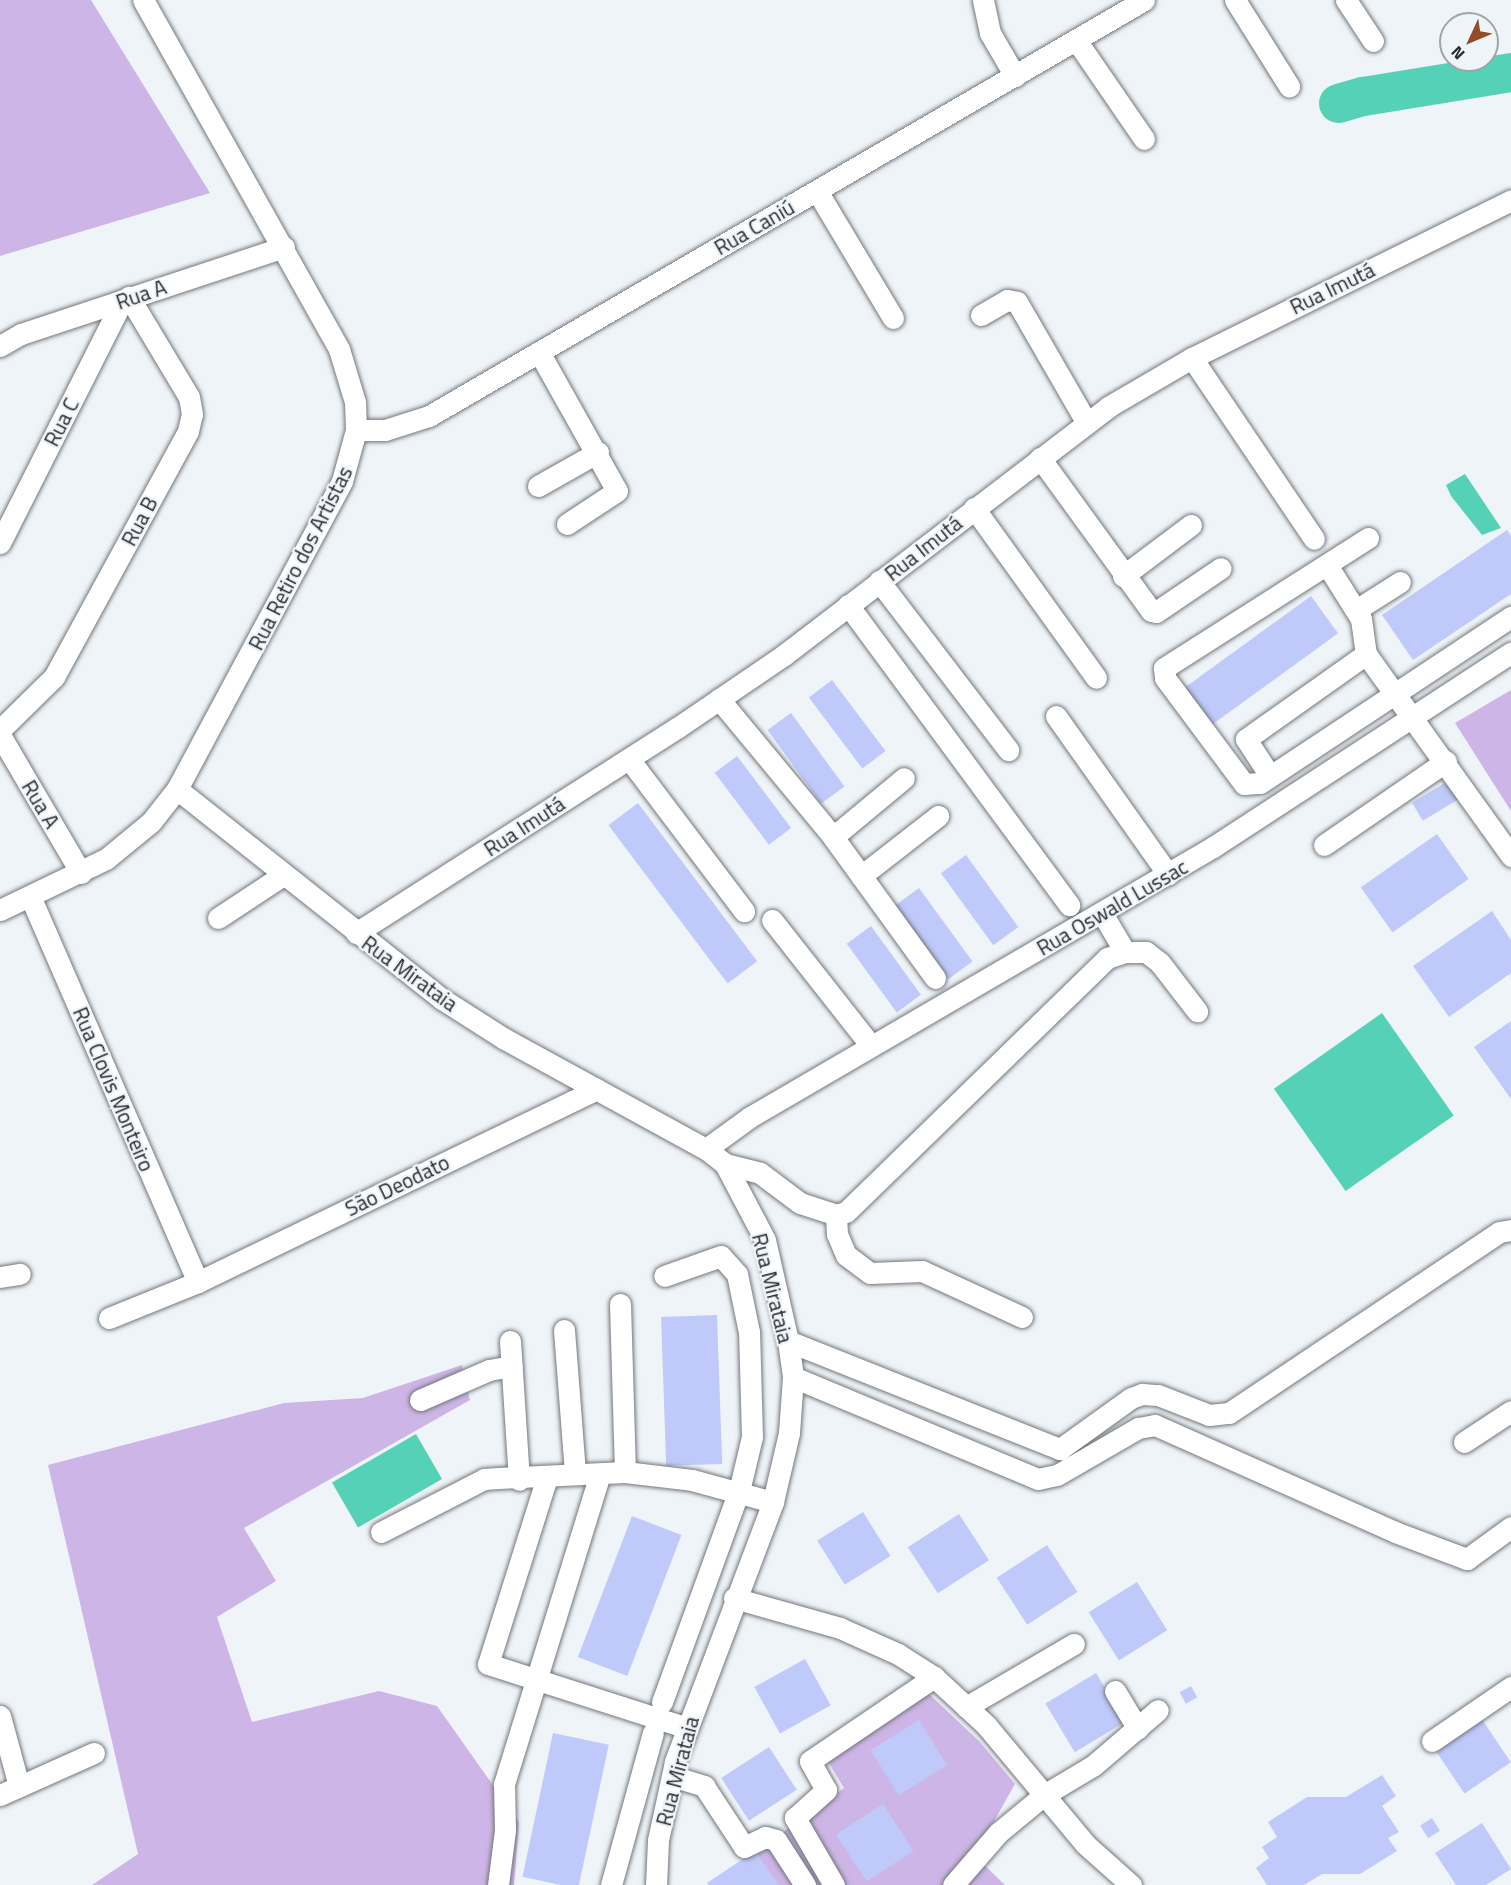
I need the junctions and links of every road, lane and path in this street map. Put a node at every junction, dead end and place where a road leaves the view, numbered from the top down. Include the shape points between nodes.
1 (143, 0) edge
2 (983, 0) edge
3 (1144, 0) edge
4 (1235, 0) edge
5 (1346, 0) edge
6 (1076, 40) junction
7 (1373, 41) dead end
8 (1015, 76) junction
9 (1289, 86) dead end
10 (1144, 139) dead end
11 (817, 191) junction
12 (1511, 200) edge
13 (284, 247) junction
14 (126, 299) junction
15 (981, 315) dead end
16 (893, 318) dead end
17 (0, 346) edge
18 (539, 352) junction
19 (1192, 358) junction
20 (1087, 423) junction
21 (356, 430) junction
22 (598, 452) junction
23 (1040, 458) junction
24 (538, 486) dead end
25 (974, 508) junction
26 (567, 524) dead end
27 (1191, 525) dead end
28 (1368, 538) dead end
29 (1314, 539) dead end
30 (0, 543) edge
31 (1328, 565) junction
32 (1221, 568) dead end
33 (1123, 576) junction
34 (879, 581) junction
35 (1400, 582) dead end
36 (848, 605) junction
37 (1356, 610) junction
38 (1511, 617) edge
39 (1511, 653) edge
40 (1366, 654) junction
41 (1096, 678) dead end
42 (1396, 694) junction
43 (719, 699) junction
44 (1366, 714) junction
45 (1413, 714) junction
46 (1056, 716) dead end
47 (0, 730) edge
48 (0, 735) edge
49 (1379, 737) junction
50 (1008, 750) dead end
51 (629, 759) junction
52 (1446, 761) junction
53 (1270, 777) junction
54 (904, 778) dead end
55 (177, 789) junction
56 (938, 816) dead end
57 (833, 837) junction
58 (1324, 845) dead end
59 (1511, 856) edge
60 (81, 873) junction
61 (1168, 874) junction
62 (283, 875) junction
63 (861, 876) junction
64 (30, 896) junction
65 (1069, 905) dead end
66 (0, 910) edge
67 (744, 911) dead end
68 (1101, 913) junction
69 (218, 918) dead end
70 (772, 920) dead end
71 (356, 933) junction
72 (1125, 952) junction
73 (935, 978) dead end
74 (1197, 1011) dead end
75 (871, 1046) junction
76 (597, 1089) junction
77 (706, 1149) junction
78 (725, 1164) junction
79 (836, 1215) junction
80 (1511, 1230) edge
81 (664, 1276) dead end
82 (198, 1282) junction
83 (620, 1304) dead end
84 (1022, 1317) dead end
85 (109, 1318) dead end
86 (564, 1330) dead end
87 (510, 1341) dead end
88 (788, 1341) junction
89 (512, 1366) junction
90 (793, 1377) junction
91 (420, 1400) dead end
92 (1511, 1411) edge
93 (1464, 1442) dead end
94 (625, 1472) junction
95 (600, 1473) junction
96 (575, 1474) junction
97 (547, 1477) junction
98 (519, 1480) junction
99 (739, 1491) junction
100 (773, 1502) junction
101 (1511, 1527) edge
102 (381, 1532) dead end
103 (734, 1598) junction
104 (1074, 1644) dead end
105 (934, 1677) junction
106 (532, 1681) junction
107 (1511, 1687) edge
108 (1115, 1691) dead end
109 (662, 1702) dead end
110 (966, 1707) junction
111 (1158, 1710) dead end
112 (0, 1716) edge
113 (687, 1728) junction
114 (1138, 1729) junction
115 (653, 1733) dead end
116 (1432, 1741) dead end
117 (94, 1752) dead end
118 (672, 1776) junction
119 (9, 1790) edge
120 (1044, 1795) junction
121 (498, 1885) edge
122 (611, 1885) edge
123 (656, 1885) edge
124 (805, 1885) edge
125 (834, 1885) edge
126 (953, 1885) edge
127 (1131, 1885) edge

1 - 13 street, Rua Retiro dos Artistas
2 - 8 street via 990,33
3 - 6 street, Rua Caniú
4 - 9 street
5 - 7 street
6 - 8 street, Rua Caniú
6 - 10 street
8 - 11 street, Rua Caniú
11 - 16 street
11 - 18 street, Rua Caniú
12 - 19 street, Rua Imutá
13 - 14 street, Rua A
13 - 21 street, Rua Retiro dos Artistas via 349,375
14 - 17 street, Rua A via 21,334
14 - 30 street, Rua C
14 - 47 street, Rua B via 189,397 192,414 188,431 54,677
15 - 20 street via 1008,300 1017,302
18 - 21 street, Rua Caniú via 429,416 385,430
18 - 22 street
19 - 20 street, Rua Imutá
19 - 29 street
20 - 23 street, Rua Imutá
21 - 55 street, Rua Retiro dos Artistas via 342,481
22 - 24 street
22 - 26 street via 617,491
23 - 25 street, Rua Imutá
23 - 33 street
25 - 34 street, Rua Imutá
25 - 41 street
27 - 33 street
28 - 31 street
31 - 37 street
31 - 53 street via 1164,668 1166,678 1236,777 1252,785
32 - 33 street via 1156,612 1151,611
34 - 36 street, Rua Imutá
34 - 50 street
35 - 37 street
36 - 43 street, Rua Imutá
36 - 65 street
37 - 40 street
38 - 42 street
39 - 45 street, Rua Oswald Lussac
40 - 42 street
40 - 53 street via 1246,739
42 - 44 street
42 - 45 street
43 - 51 street, Rua Imutá
43 - 57 street
44 - 49 street
44 - 53 street
45 - 49 street, Rua Oswald Lussac
45 - 52 street
46 - 61 street
48 - 60 street, Rua A
49 - 61 street, Rua Oswald Lussac
51 - 67 street
51 - 71 street, Rua Imutá
52 - 58 street
52 - 59 street
54 - 57 street
55 - 60 street, Rua Retiro dos Artistas via 128,843
55 - 62 street, Rua Mirataia
56 - 63 street
57 - 63 street
60 - 64 street, Rua Retiro dos Artistas
61 - 68 street, Rua Oswald Lussac
62 - 69 street
62 - 71 street, Rua Mirataia
63 - 73 street
64 - 66 street, Rua Retiro dos Artistas
64 - 82 street, Rua Clovis Monteiro
68 - 72 street
68 - 75 street, Rua Oswald Lussac
70 - 75 street
71 - 76 street, Rua Mirataia via 442,999
72 - 74 street via 1146,952 1160,963
72 - 79 street via 1093,969 853,1206
75 - 77 street, Rua Oswald Lussac via 750,1117
76 - 77 street, Rua Mirataia
76 - 82 street, São Deodato
77 - 78 street, Rua Mirataia
78 - 79 street via 760,1173 800,1203
78 - 88 street, Rua Mirataia via 765,1240
79 - 84 street via 837,1234 846,1255 870,1274 922,1271
80 - 88 street via 1499,1232 1229,1413 1209,1415 1158,1395 1142,1394 1060,1449
81 - 99 street via 721,1256 737,1274 749,1332 752,1437
82 - 85 street, São Deodato
83 - 94 street
86 - 96 street
87 - 89 street
88 - 90 street, Rua Mirataia
89 - 91 street via 489,1370
89 - 98 street
90 - 100 street, Rua Mirataia via 789,1433
90 - 101 street via 1038,1479 1057,1475 1138,1428 1155,1425 1395,1532 1467,1559
92 - 93 street
94 - 95 street
94 - 99 street
95 - 96 street
95 - 106 street
96 - 97 street
97 - 98 street
97 - 106 street via 488,1664
98 - 102 street via 484,1479
99 - 100 street
99 - 109 street
100 - 103 street, Rua Mirataia
103 - 105 street via 840,1629 898,1654
103 - 113 street, Rua Mirataia
104 - 110 street
105 - 110 street
105 - 125 street via 810,1761 826,1790 795,1818
106 - 113 street
106 - 121 street via 504,1784 505,1830
107 - 116 street
108 - 114 street
110 - 120 street via 987,1725
111 - 114 street
112 - 119 street
113 - 118 street, Rua Mirataia
114 - 120 street via 1094,1765
115 - 122 street
117 - 119 street
118 - 123 street, Rua Mirataia via 658,1840
118 - 124 street via 704,1786 744,1847 765,1838 776,1840
120 - 126 street via 998,1833
120 - 127 street via 1085,1844

